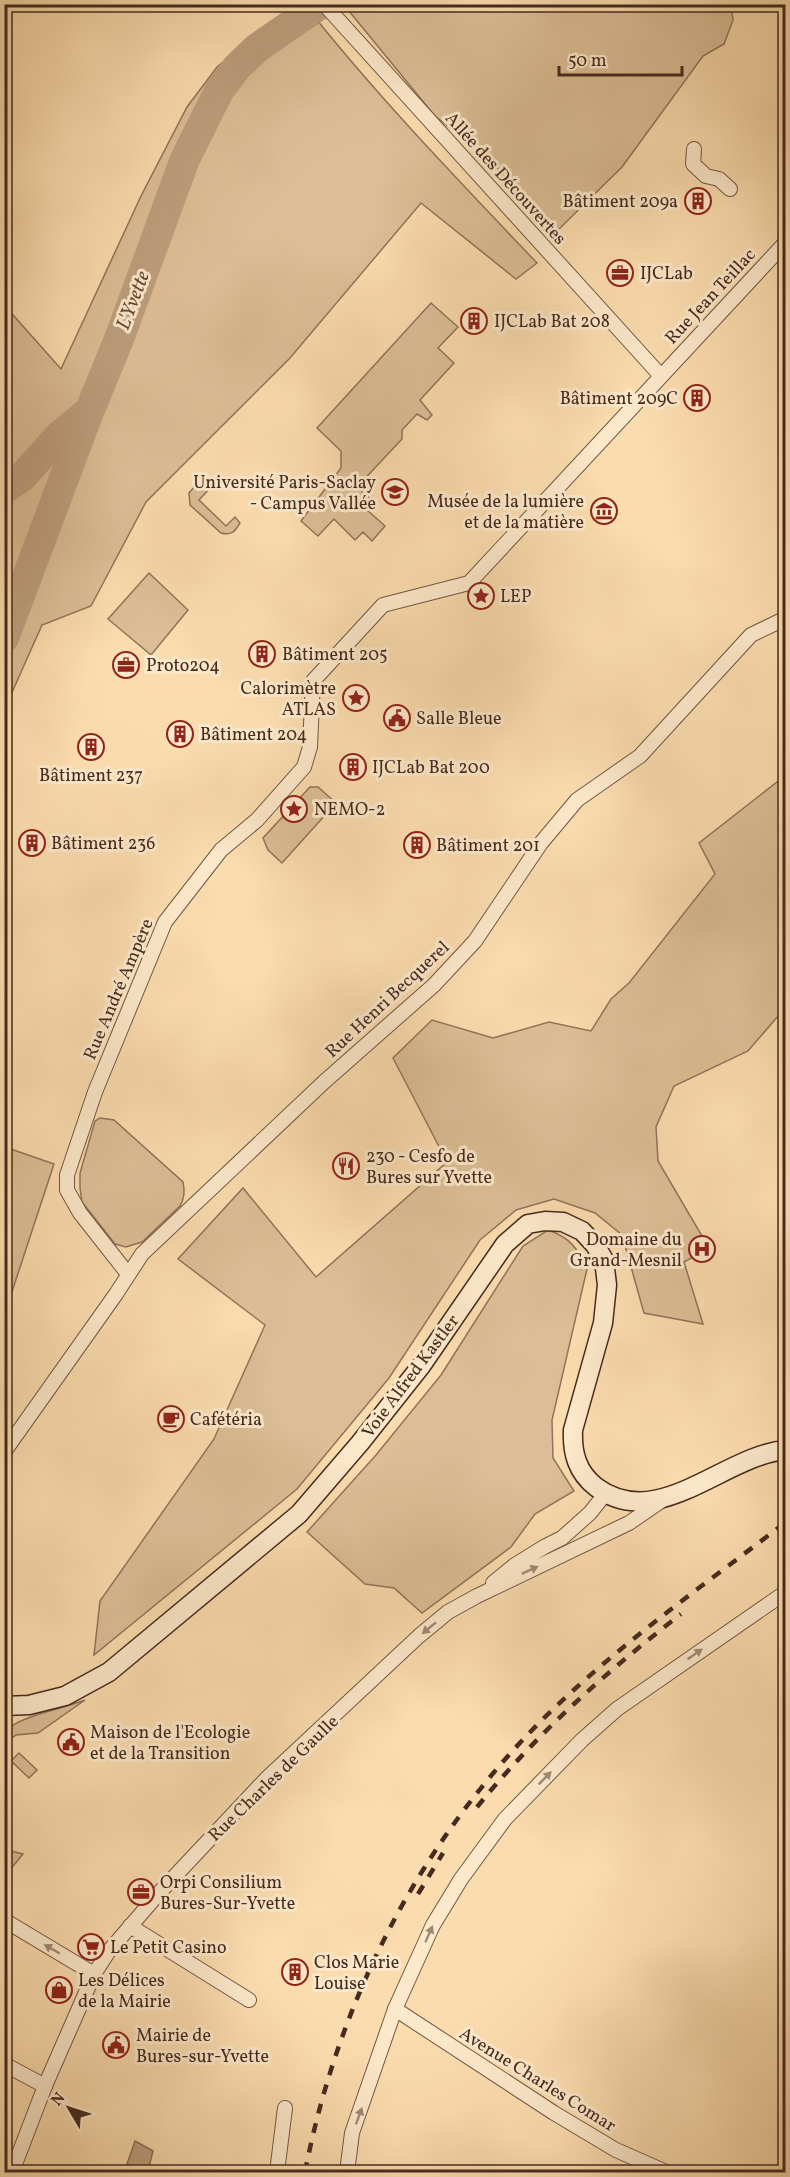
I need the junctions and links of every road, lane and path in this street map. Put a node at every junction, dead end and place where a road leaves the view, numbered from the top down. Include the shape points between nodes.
1 (324, 4) edge
2 (694, 149) dead end
3 (730, 189) dead end
4 (786, 242) edge
5 (661, 376) junction
6 (786, 621) edge
7 (128, 1274) junction
8 (786, 1450) edge
9 (4, 1452) edge
10 (605, 1494) junction
11 (664, 1500) junction
12 (786, 1592) edge
13 (477, 1596) junction
14 (4, 1706) edge
15 (6, 1925) edge
16 (130, 1926) junction
17 (92, 1978) junction
18 (249, 2000) dead end
19 (395, 2009) junction
20 (4, 2064) edge
21 (45, 2085) junction
22 (285, 2108) dead end
23 (12, 2172) edge
24 (278, 2172) edge
25 (347, 2172) edge
26 (666, 2172) edge

1 - 5 street, Allée des Découvertes
2 - 3 street via 693,164
4 - 5 street, Rue Jean Teillac
5 - 7 street, Rue André Ampère via 469,583 384,605 313,681 310,747 304,766 257,820 221,850 165,922 95,1092 67,1175 67,1190 80,1213
6 - 7 street, Rue Henri Becquerel via 751,635 640,756 577,800 541,843 476,941 434,985 155,1241
7 - 9 street
8 - 11 main road, Rue Charles de Gaulle via 772,1451
10 - 11 main road, Rue Charles de Gaulle via 625,1500
10 - 13 street, Rue Charles de Gaulle via 562,1538 515,1565
10 - 14 main road, Voie Alfred Kastler via 581,1471 573,1446 576,1416 603,1323 607,1285 604,1260 582,1231 563,1222 528,1224 505,1244 422,1366 299,1514 109,1672 65,1696 29,1705
13 -> 11 street, Rue Charles de Gaulle via 629,1523
19 -> 12 street via 433,1925 505,1819 618,1709
13 -> 16 street, Rue Charles de Gaulle via 448,1612 420,1636 268,1777
17 -> 15 street
16 - 17 street, Rue Charles de Gaulle
16 - 18 street
17 - 21 street, Rue Charles de Gaulle
25 -> 19 street via 352,2133
19 - 26 street, Avenue Charles Comar via 554,2113 616,2150
20 - 21 street
21 - 23 street
22 - 24 street

